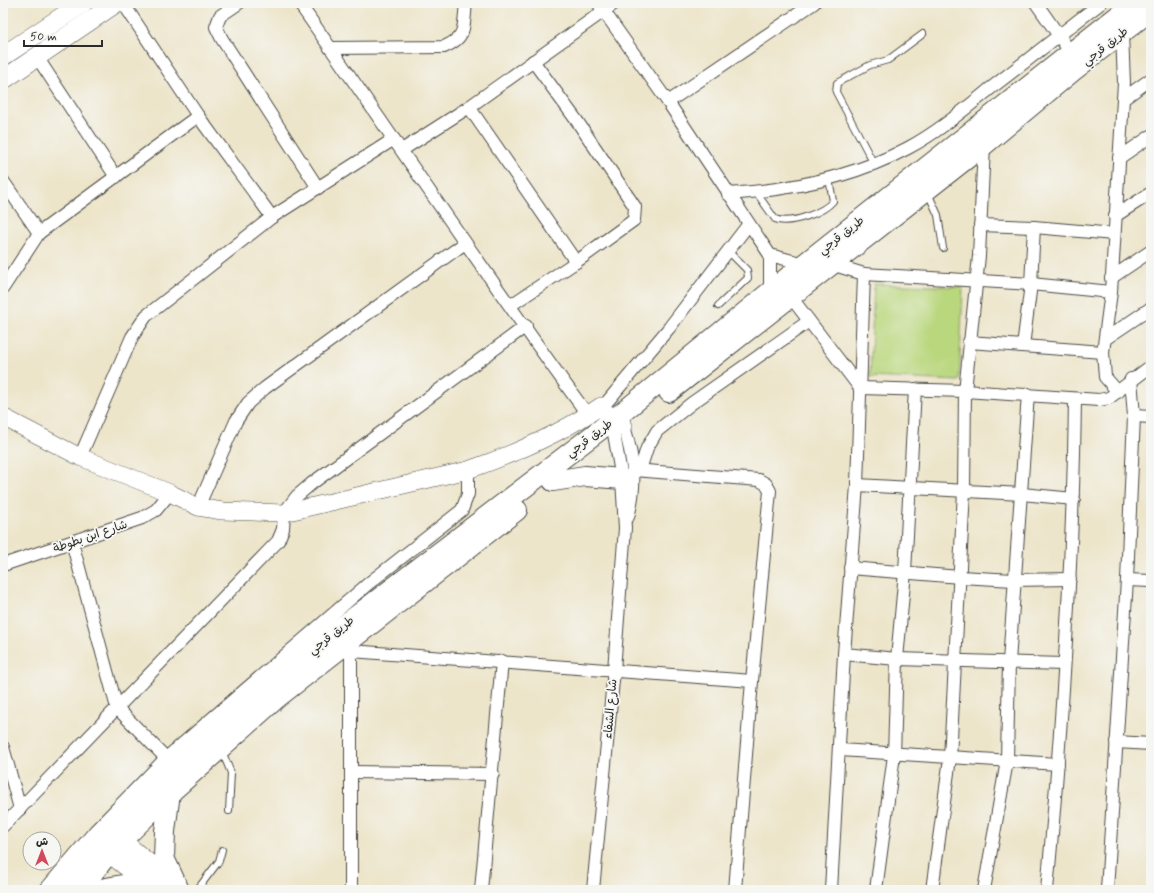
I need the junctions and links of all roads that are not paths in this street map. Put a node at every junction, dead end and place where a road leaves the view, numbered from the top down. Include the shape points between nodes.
1 (83, 3) edge
2 (116, 3) edge
3 (123, 3) edge
4 (239, 3) edge
5 (299, 3) edge
6 (466, 3) edge
7 (615, 3) edge
8 (814, 3) edge
9 (1036, 3) edge
10 (1101, 3) edge
11 (1134, 3) edge
12 (601, 7) edge
13 (1151, 10) edge
14 (1122, 33) junction
15 (923, 34) dead end
16 (1059, 35) junction
17 (330, 48) junction
18 (1071, 53) junction
19 (3, 56) edge
20 (37, 57) junction
21 (533, 61) junction
22 (1151, 79) edge
23 (3, 80) edge
24 (1124, 83) junction
25 (1136, 89) junction
26 (1123, 99) junction
27 (668, 102) junction
28 (469, 107) junction
29 (198, 116) junction
30 (1151, 136) edge
31 (394, 139) junction
32 (984, 145) junction
33 (402, 150) junction
34 (1119, 158) junction
35 (874, 164) junction
36 (116, 177) junction
37 (829, 179) junction
38 (3, 181) edge
39 (318, 188) junction
40 (927, 189) junction
41 (756, 192) junction
42 (1151, 193) edge
43 (728, 194) junction
44 (1115, 216) junction
45 (272, 217) junction
46 (748, 225) junction
47 (980, 225) junction
48 (1034, 227) junction
49 (39, 233) junction
50 (1114, 234) junction
51 (465, 243) junction
52 (943, 248) dead end
53 (728, 251) junction
54 (1151, 251) edge
55 (770, 255) junction
56 (576, 262) junction
57 (804, 264) junction
58 (831, 264) junction
59 (864, 274) junction
60 (1111, 278) junction
61 (977, 280) junction
62 (1031, 284) junction
63 (3, 288) edge
64 (770, 292) junction
65 (1110, 292) junction
66 (791, 297) junction
67 (511, 306) junction
68 (718, 306) dead end
69 (1151, 308) edge
70 (809, 321) junction
71 (526, 326) junction
72 (1105, 339) junction
73 (969, 342) junction
74 (1023, 346) junction
75 (1103, 352) junction
76 (1151, 366) edge
77 (1132, 379) junction
78 (679, 384) junction
79 (860, 388) junction
80 (914, 389) junction
81 (965, 391) junction
82 (1118, 392) junction
83 (1028, 394) junction
84 (1075, 399) junction
85 (692, 404) junction
86 (1134, 416) junction
87 (3, 417) edge
88 (1151, 417) edge
89 (609, 419) junction
90 (80, 457) junction
91 (468, 470) junction
92 (632, 473) junction
93 (553, 481) junction
94 (857, 485) junction
95 (910, 488) junction
96 (964, 491) junction
97 (170, 493) junction
98 (1022, 494) junction
99 (1074, 499) junction
100 (198, 507) junction
101 (284, 513) junction
102 (72, 542) junction
103 (3, 565) edge
104 (850, 568) junction
105 (905, 572) junction
106 (960, 577) junction
107 (1070, 579) junction
108 (1014, 580) junction
109 (1127, 580) junction
110 (1151, 581) edge
111 (351, 646) junction
112 (844, 654) junction
113 (897, 659) junction
114 (954, 660) junction
115 (502, 661) junction
116 (1009, 662) junction
117 (1064, 664) junction
118 (614, 670) junction
119 (752, 681) junction
120 (117, 708) junction
121 (1116, 742) junction
122 (1151, 744) edge
123 (3, 747) edge
124 (221, 747) junction
125 (840, 750) junction
126 (894, 755) junction
127 (166, 758) junction
128 (950, 758) junction
129 (1007, 761) junction
130 (1058, 764) junction
131 (352, 772) junction
132 (493, 774) junction
133 (170, 793) junction
134 (20, 809) junction
135 (229, 811) dead end
136 (3, 826) edge
137 (110, 843) junction
138 (222, 850) dead end
139 (156, 889) edge
140 (185, 889) edge
141 (45, 890) edge
142 (58, 890) edge
143 (79, 890) edge
144 (94, 890) edge
145 (351, 890) edge
146 (482, 890) edge
147 (593, 890) edge
148 (734, 890) edge
149 (831, 890) edge
150 (876, 890) edge
151 (932, 890) edge
152 (984, 890) edge
153 (1047, 890) edge
154 (1107, 890) edge

1 - 19 main road
2 - 20 main road
3 - 29 street
4 - 39 street via 220,16 216,27
5 - 17 street
6 - 17 street via 462,33 456,42 444,46
7 - 12 street
8 - 27 street
9 - 16 street
10 - 16 street
11 - 18 highway, طريق قرجي
12 - 21 street
12 - 27 street
13 - 14 highway, طريق قرجي
14 - 24 street
14 - 32 highway, طريق قرجي
15 - 35 lane via 888,60 870,65 837,83 836,92
16 - 18 street
16 - 35 street via 957,116 909,148
17 - 31 street
18 - 57 highway, طريق قرجي
20 - 23 main road
20 - 36 street
21 - 28 street
21 - 56 street via 635,207 634,220
22 - 25 street
24 - 25 street
24 - 26 street
25 - 26 street
26 - 34 street
27 - 43 street
28 - 33 street
28 - 56 street
29 - 36 street
29 - 45 street
30 - 34 street
31 - 33 street
31 - 39 street
32 - 40 highway, طريق قرجي
32 - 47 street
33 - 51 street
34 - 44 street
35 - 37 street
36 - 49 street
37 - 41 street
37 - 41 lane via 833,201 828,207 794,221 775,219
38 - 49 street
39 - 45 street
40 - 52 lane via 938,215
40 - 58 highway, طريق قرجي
41 - 43 street
42 - 44 street
43 - 46 street
44 - 50 street
45 - 90 street via 146,316 132,337
46 - 53 street
46 - 55 street
47 - 48 street
47 - 61 street
48 - 50 street
48 - 62 street
49 - 63 street
50 - 60 street
51 - 67 street
51 - 100 street via 265,388 248,404 236,421
53 - 68 lane via 747,270 748,278
53 - 89 street via 669,328 607,402
54 - 60 street
55 - 57 street
55 - 64 street
56 - 67 street
57 - 64 highway, طريق قرجي
58 - 59 street
58 - 66 highway, طريق قرجي
59 - 61 street
59 - 79 street
60 - 65 street
61 - 62 street
61 - 73 street
62 - 65 street
62 - 74 street
64 - 89 highway, طريق قرجي
65 - 72 street
66 - 70 street
66 - 78 highway, طريق قرجي
67 - 71 street
69 - 72 street
70 - 79 street
70 - 85 street
71 - 89 street via 582,407
71 - 101 street via 311,484 297,496
72 - 75 street
73 - 74 street
73 - 81 street
74 - 75 street
75 - 82 street via 1105,377
76 - 77 street
77 - 82 street
77 - 86 street
78 - 85 street
78 - 89 highway, طريق قرجي
79 - 80 street
79 - 94 street
80 - 81 street
80 - 95 street
81 - 83 street
81 - 96 street
82 - 84 street via 1100,400
83 - 84 street
83 - 98 street
84 - 99 street
85 - 92 street via 657,431
86 - 88 street
86 - 109 street
87 - 90 main road
89 - 91 main road via 560,431
89 - 92 street, شارع الشفاء
89 - 93 highway, طريق قرجي
89 - 137 highway, طريق قرجي via 271,681 159,782
90 - 97 main road
91 - 101 main road
91 - 127 street via 468,494 462,510 369,583
92 - 93 highway
92 - 118 street, شارع الشفاء
92 - 119 street via 758,480 766,484 770,491
93 - 111 highway, طريق قرجي
94 - 95 street
94 - 104 street
95 - 96 street
95 - 105 street
96 - 98 street
96 - 106 street
97 - 100 main road
97 - 102 street, شارع ابن بطوطة via 156,510 142,518
98 - 99 street
98 - 108 street
99 - 107 street
100 - 101 main road via 222,511
101 - 120 street via 283,529 278,541
102 - 103 street, شارع ابن بطوطة
102 - 120 street
104 - 105 street
104 - 112 street
105 - 106 street
105 - 113 street
106 - 108 street
106 - 114 street
107 - 108 street
107 - 117 street
108 - 116 street
109 - 110 street
109 - 121 street
111 - 115 street
111 - 124 highway, طريق قرجي via 278,697
111 - 131 street
112 - 113 street
112 - 125 street
113 - 114 street
113 - 126 street
114 - 116 street
114 - 128 street
115 - 118 street
115 - 132 street
116 - 117 street
116 - 129 street
117 - 130 street
118 - 119 street
118 - 147 street, شارع الشفاء
119 - 148 street
120 - 127 street
120 - 134 street
121 - 122 street
121 - 154 street
123 - 134 street
124 - 133 highway, طريق قرجي
124 - 135 lane via 231,773
125 - 126 street
125 - 149 street
126 - 128 street
126 - 150 street
127 - 141 street via 95,831
128 - 129 street
128 - 151 street
129 - 130 street
129 - 152 street
130 - 153 street
131 - 132 street
131 - 145 street
132 - 146 street
133 - 137 highway, طريق قرجي
133 - 140 highway via 164,858
134 - 136 street
137 - 139 main road
137 - 140 main road
137 - 142 highway, طريق قرجي
137 - 143 highway, طريق قرجي
138 - 140 lane via 219,861
139 - 144 highway via 128,884

